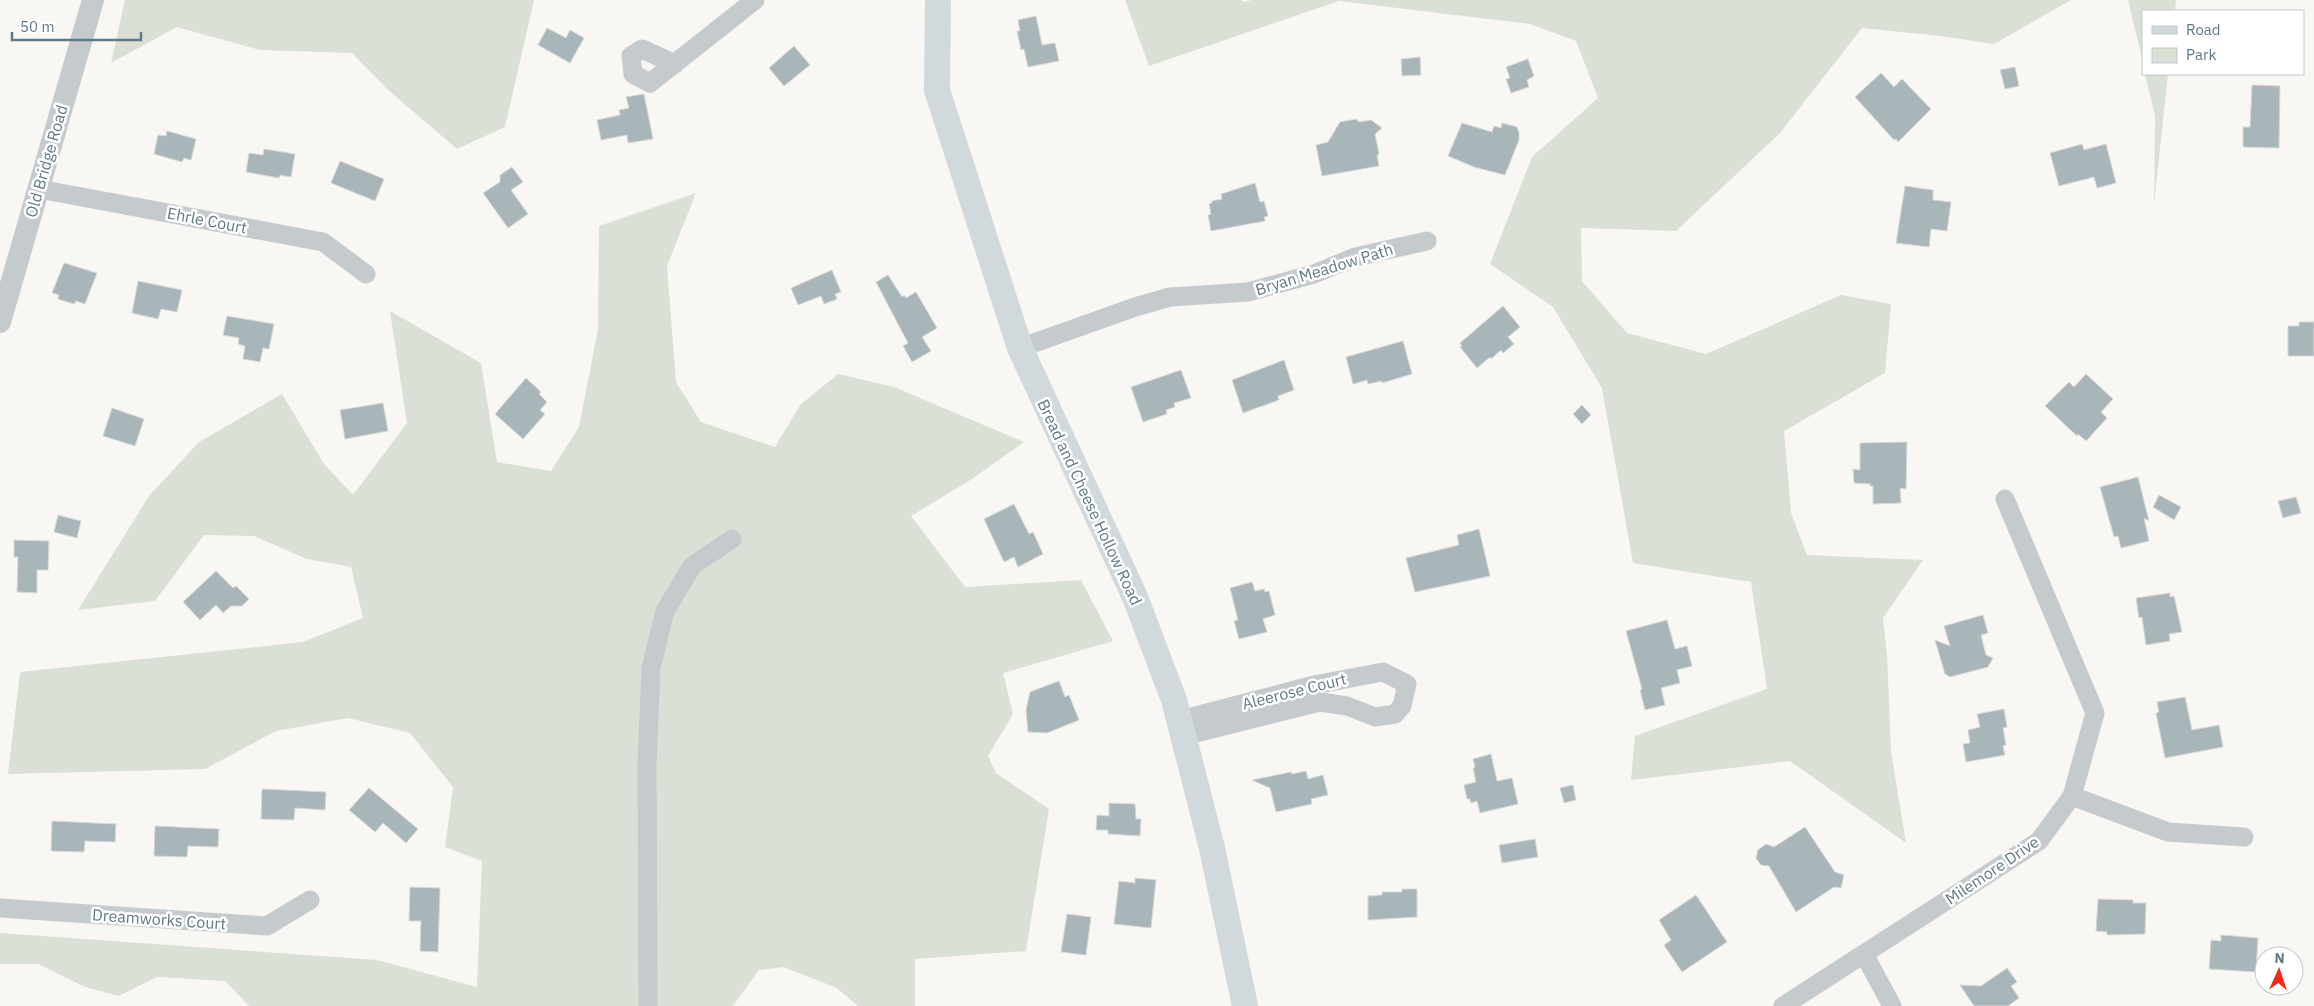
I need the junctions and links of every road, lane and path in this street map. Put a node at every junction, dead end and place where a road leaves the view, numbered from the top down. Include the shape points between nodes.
1 (93, 0) edge
2 (755, 0) edge
3 (938, 0) edge
4 (675, 64) dead end
5 (39, 189) junction
6 (1427, 241) dead end
7 (366, 274) dead end
8 (0, 322) edge
9 (1020, 348) junction
10 (2005, 499) dead end
11 (732, 539) dead end
12 (1182, 728) junction
13 (2072, 796) junction
14 (2244, 837) dead end
15 (310, 900) dead end
16 (0, 908) edge
17 (1864, 954) junction
18 (648, 1006) edge
19 (1245, 1006) edge
20 (1783, 1006) edge
21 (1892, 1006) edge

1 - 5 street, Old Bridge Road
2 - 4 street
3 - 9 main road, Bread and Cheese Hollow Road via 937,90
5 - 7 street, Ehrle Court via 323,242
5 - 8 street, Old Bridge Road
6 - 9 street, Bryan Meadow Path via 1362,255 1314,274 1248,292 1170,297
9 - 12 main road, Bread and Cheese Hollow Road via 1134,597
10 - 13 street, Milemore Drive via 2096,713
11 - 18 street via 692,566 665,611 651,668 647,764
12 - 12 street, Aleerose Court via 1320,702 1347,706 1375,717 1395,714 1402,706 1407,684 1383,672 1314,684
12 - 19 main road, Bread and Cheese Hollow Road via 1212,848
13 - 14 street via 2168,832
13 - 17 street, Milemore Drive via 2040,841
15 - 16 street, Dreamworks Court via 267,926
17 - 20 street, Milemore Drive
17 - 21 street

